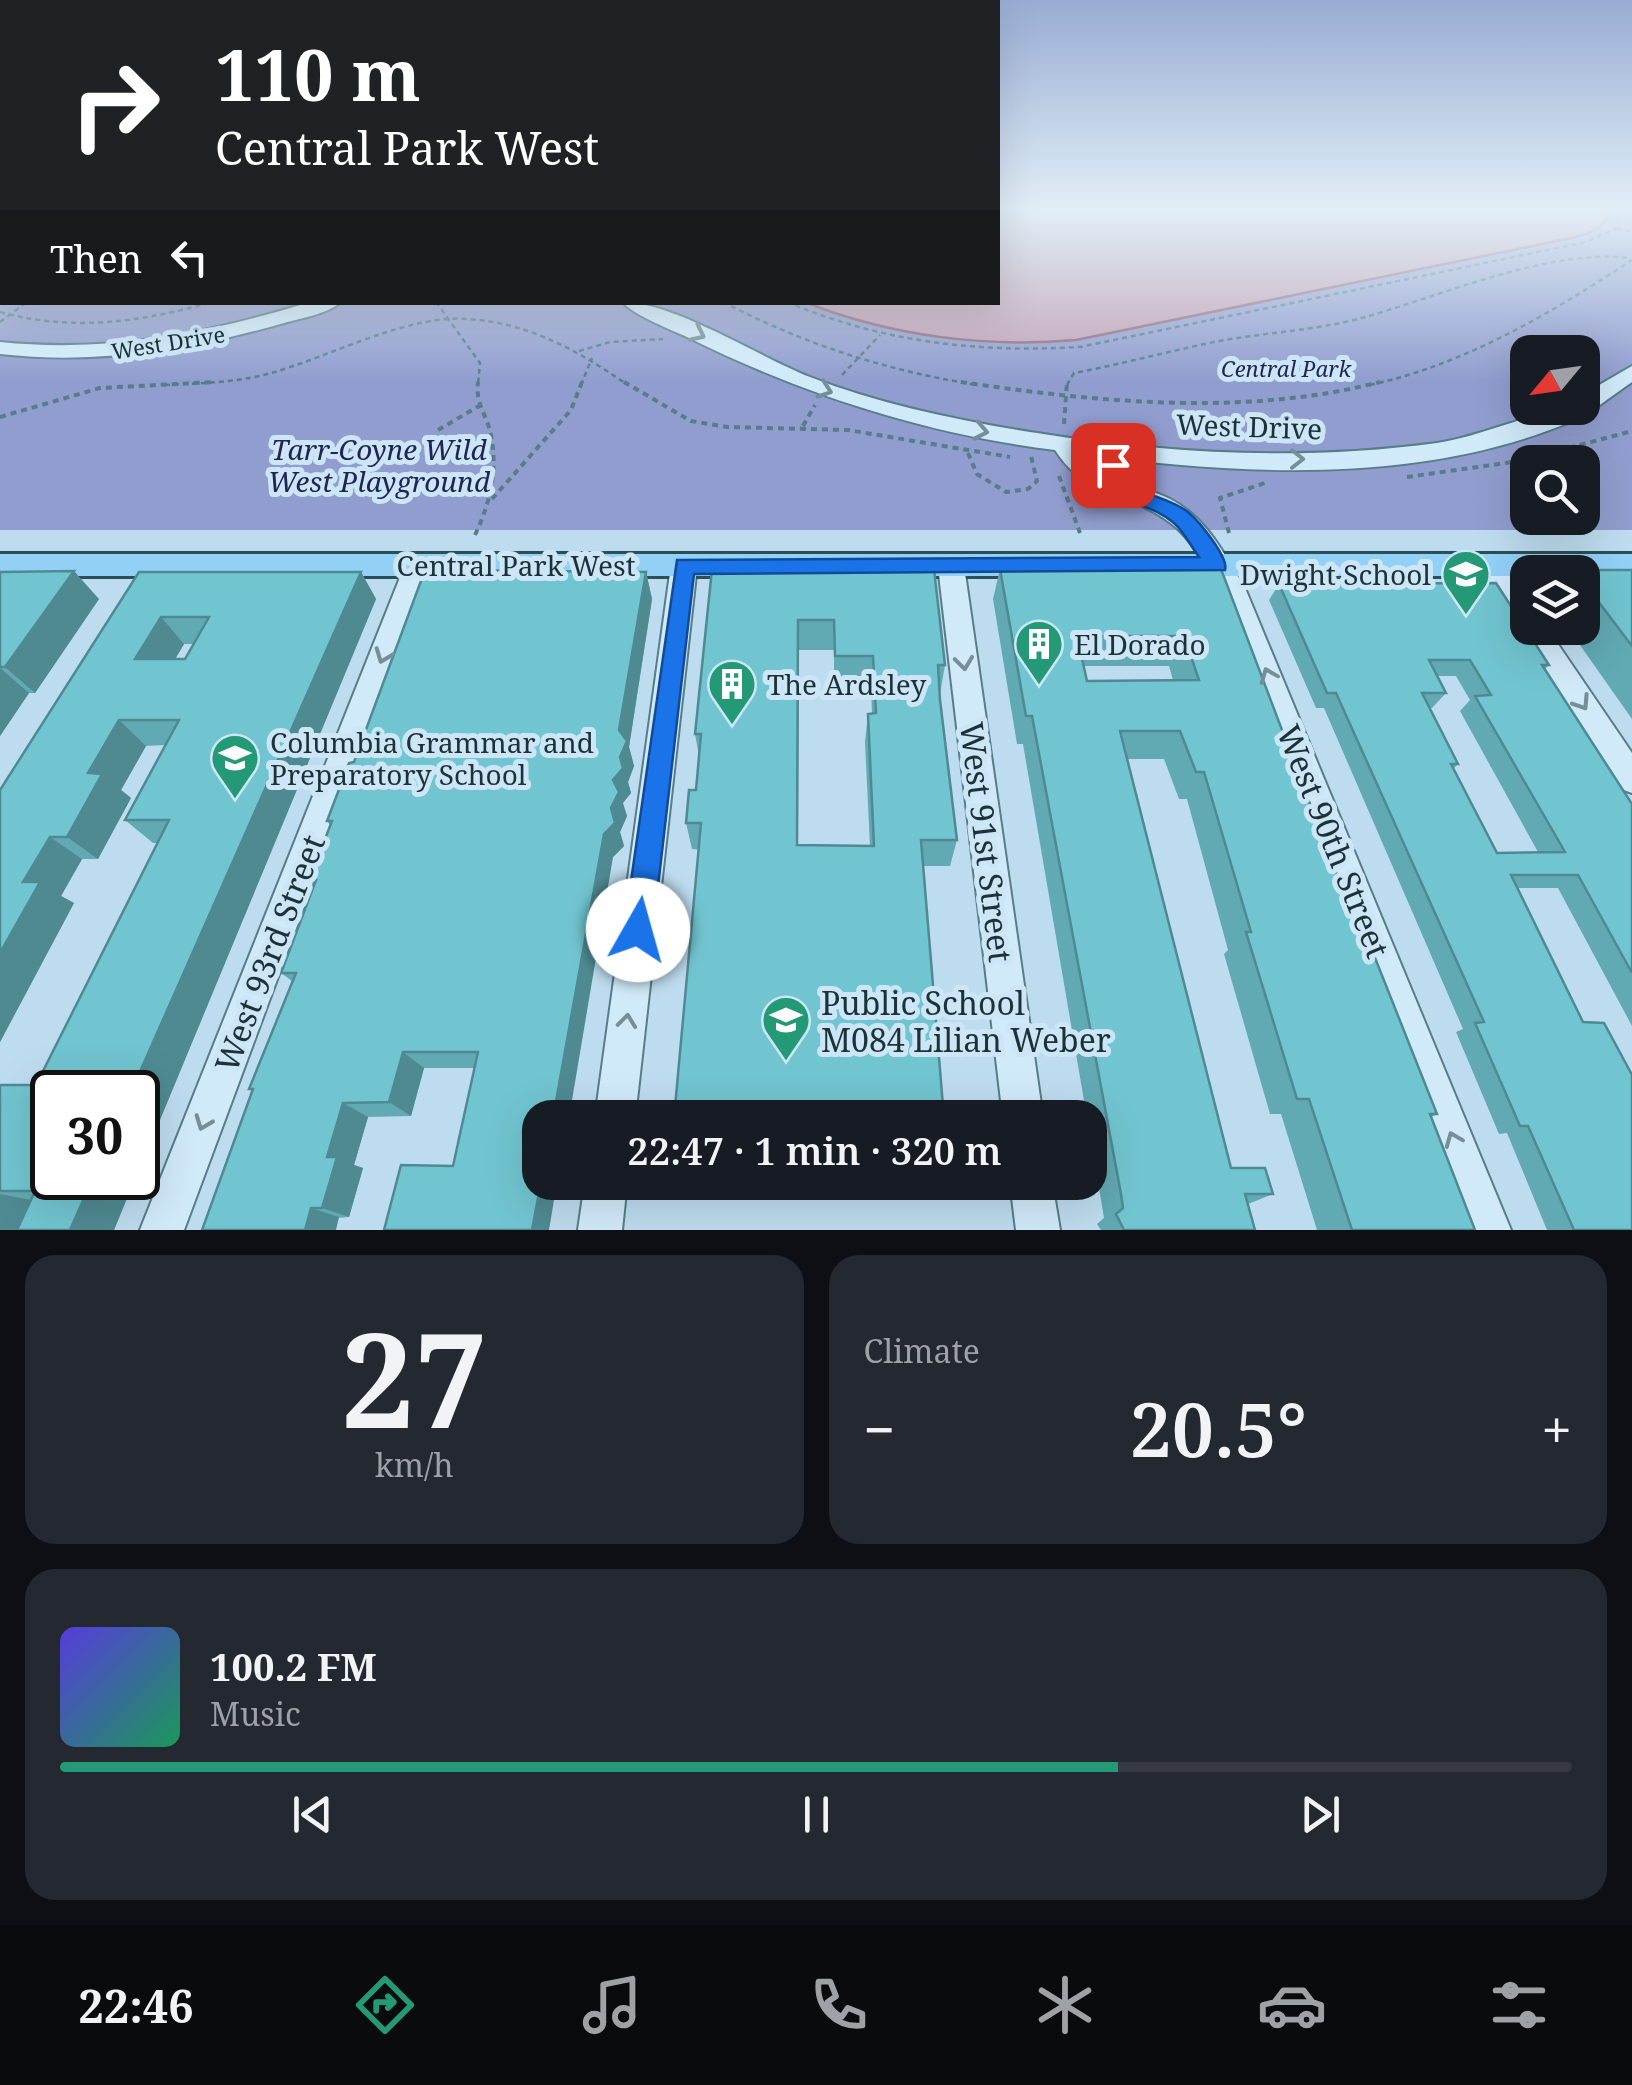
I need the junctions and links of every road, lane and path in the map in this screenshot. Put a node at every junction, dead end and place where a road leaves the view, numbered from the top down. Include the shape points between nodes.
1 (1472, 266) edge
2 (1549, 266) edge
3 (1621, 266) edge
4 (23, 305) edge
5 (202, 305) edge
6 (322, 305) edge
7 (438, 305) edge
8 (638, 305) edge
9 (729, 305) edge
10 (795, 305) edge
11 (0, 312) edge
12 (10, 316) junction
13 (446, 319) junction
14 (0, 322) edge
15 (691, 331) junction
16 (880, 335) junction
17 (0, 348) edge
18 (579, 351) junction
19 (592, 358) junction
20 (859, 358) junction
21 (1632, 372) edge
22 (833, 384) dead end
23 (820, 396) dead end
24 (1066, 397) junction
25 (479, 406) junction
26 (0, 417) edge
27 (804, 426) junction
28 (438, 430) dead end
29 (1060, 447) junction
30 (1139, 452) junction
31 (968, 453) junction
32 (1031, 456) dead end
33 (1002, 457) dead end
34 (1269, 482) dead end
35 (1127, 494) junction
36 (492, 498) junction
37 (1080, 533) dead end
38 (474, 535) dead end
39 (1223, 549) junction
40 (0, 565) edge
41 (151, 565) junction
42 (418, 565) junction
43 (1632, 565) edge
44 (684, 566) junction
45 (951, 566) junction
46 (1491, 566) junction
47 (132, 594) edge
48 (1510, 594) edge
49 (1543, 645) edge
50 (1632, 779) edge
51 (617, 1100) edge
52 (1021, 1100) edge
53 (604, 1200) edge
54 (1034, 1200) edge
55 (162, 1230) edge
56 (600, 1230) edge
57 (1038, 1230) edge
58 (1489, 1230) edge

1 - 16 path via 1118,342 1012,350
2 - 24 path via 1357,318 1074,373
3 - 24 path via 1526,328 1378,383 1247,401
4 - 12 path
5 - 12 path via 110,328
6 - 17 street, West Drive via 154,348 74,354
7 - 13 path
8 - 15 street, West Drive
9 - 20 path via 801,341
10 - 16 path
11 - 12 path
12 - 14 path
13 - 18 path via 515,326
13 - 25 path via 480,363
13 - 26 path via 268,374 94,389
15 - 18 path
15 -> 29 street, West Drive via 857,401
16 - 20 path
18 - 19 path
19 - 27 path via 681,418
19 - 36 path via 571,410
20 - 22 path
20 - 24 path
30 -> 21 street, West Drive via 1276,460 1452,450 1560,420
23 - 27 path
24 - 29 path
25 - 28 path
25 - 36 path via 491,435
27 - 31 path
29 - 30 street, West Drive
29 - 35 street, West 90th Street via 1090,479
29 - 37 path
30 - 35 street via 1110,469
31 - 32 path via 982,480 1014,493 1037,481
31 - 33 path
34 - 39 path via 1220,498
35 - 39 street, West 90th Street via 1180,517
36 - 38 path
39 - 45 main road, Central Park West
39 - 46 main road, Central Park West
58 -> 39 street, West 90th Street
40 - 41 main road, Central Park West
41 - 42 main road, Central Park West
41 - 47 street
42 - 44 main road, Central Park West
42 -> 55 street, West 93rd Street
43 - 46 main road, Central Park West
44 - 45 main road, Central Park West
51 -> 44 street
45 -> 52 street, West 91st Street
46 - 48 street
49 -> 50 street
53 - 56 street
54 - 57 street

